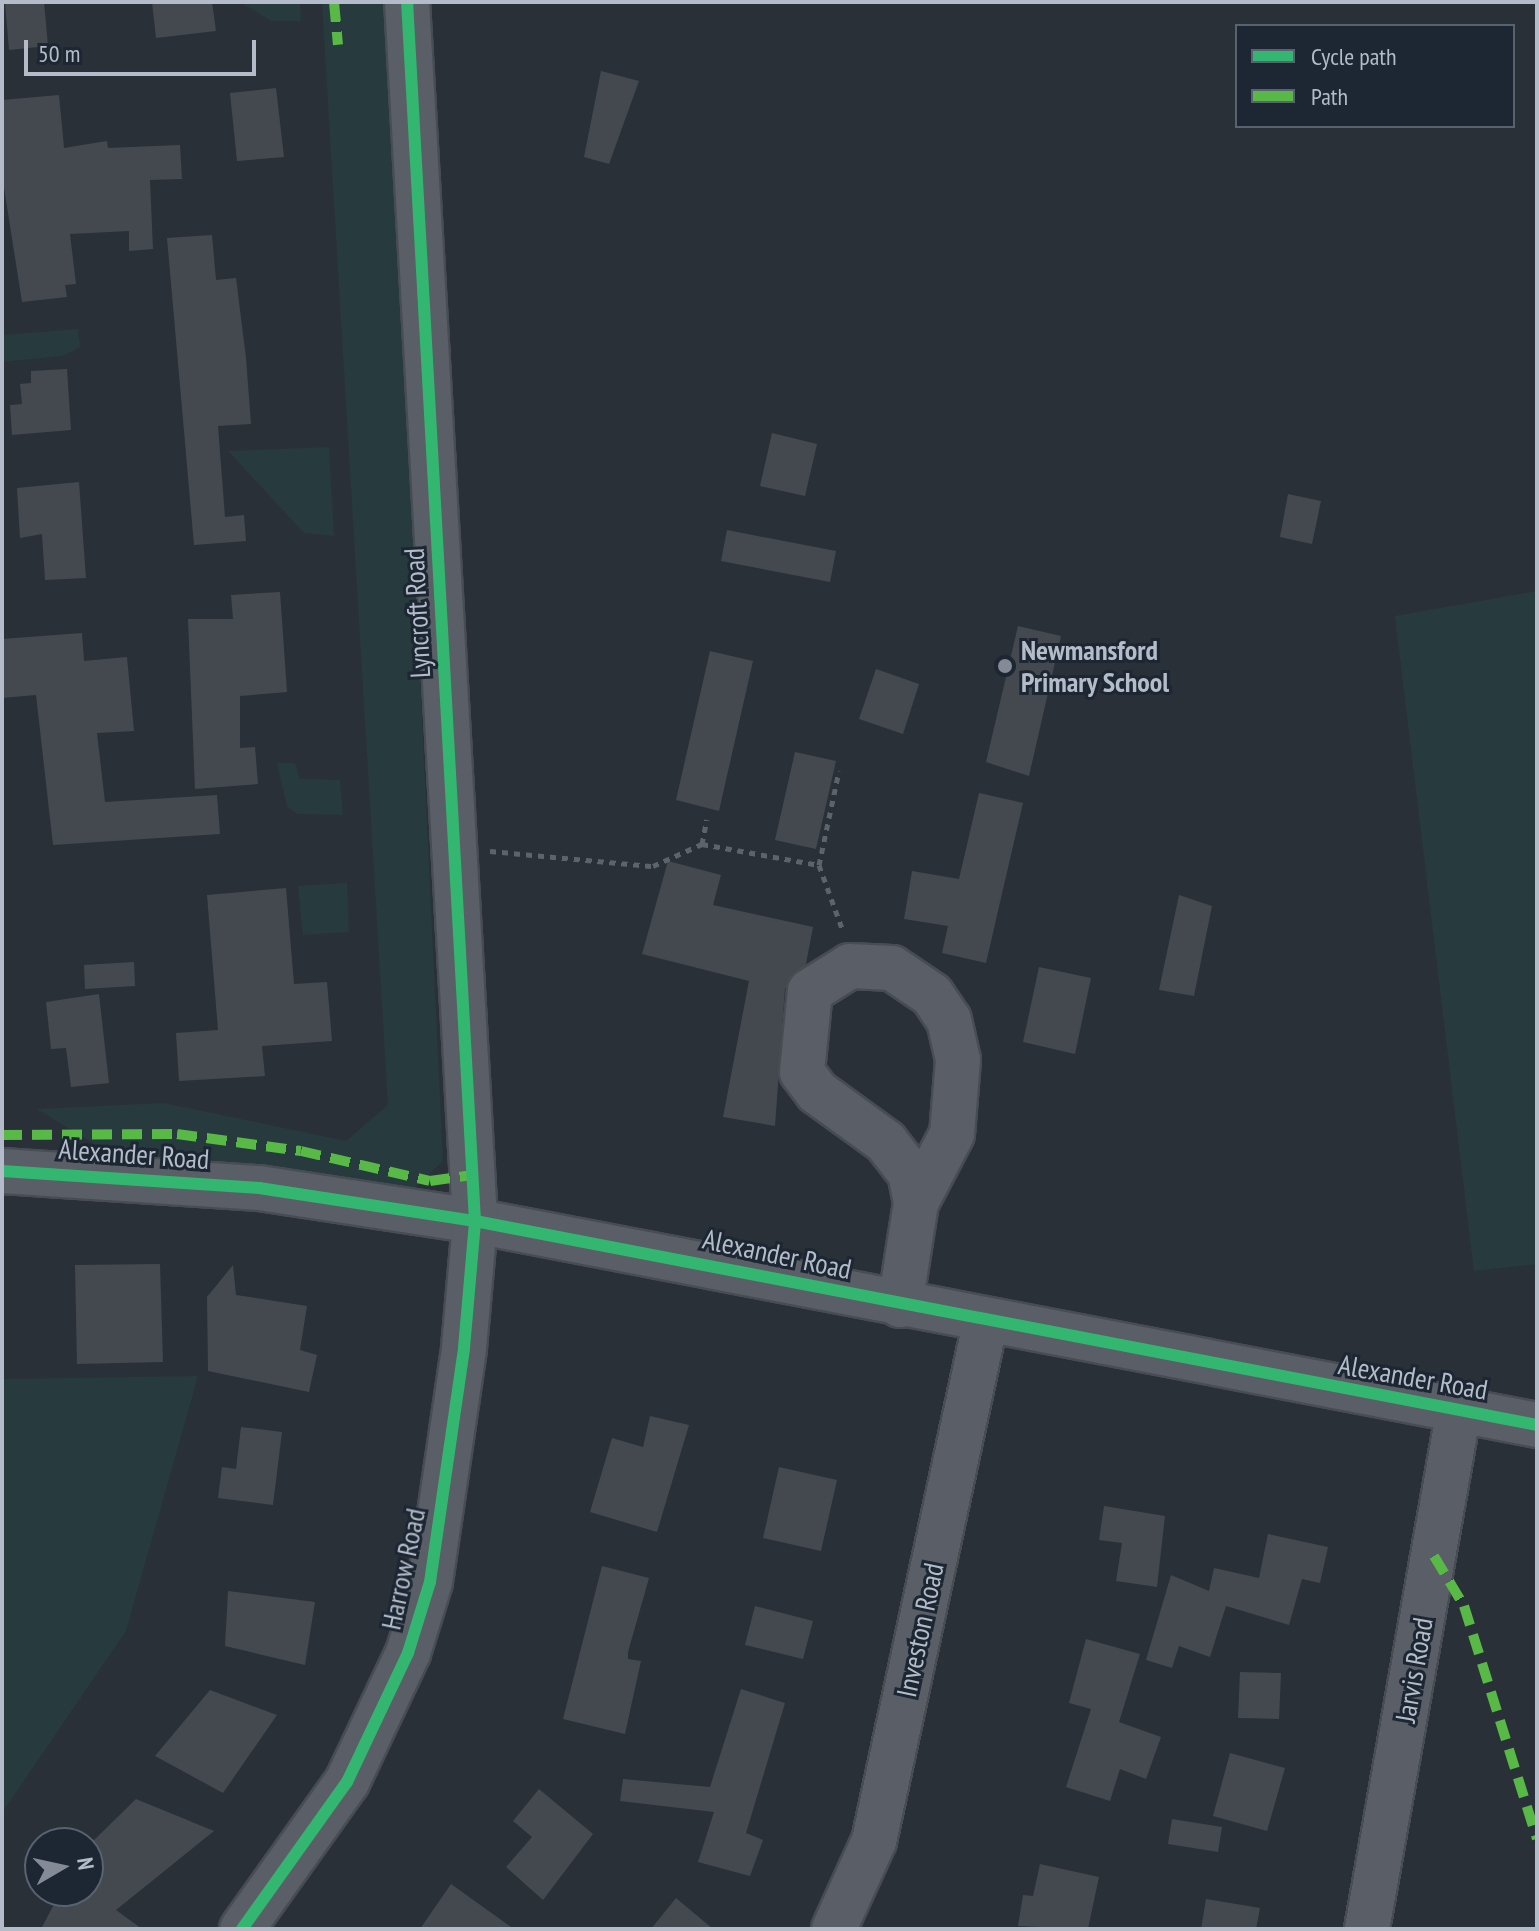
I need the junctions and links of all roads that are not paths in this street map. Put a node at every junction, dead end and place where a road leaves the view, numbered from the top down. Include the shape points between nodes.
1 (407, 2) edge
2 (2, 1171) edge
3 (916, 1203) junction
4 (475, 1221) junction
5 (900, 1305) junction
6 (985, 1324) junction
7 (1459, 1410) junction
8 (1537, 1425) edge
9 (242, 1929) edge
10 (834, 1929) edge
11 (1367, 1929) edge

1 - 4 street, Lyncroft Road
2 - 4 street, Alexander Road via 259,1188
3 - 3 street via 910,1173 886,1142 817,1092 802,1072 810,991 850,966 892,968 932,995 949,1020 958,1072 952,1134
3 - 5 street
4 - 5 street, Alexander Road
4 - 9 street, Harrow Road via 430,1582 408,1653 347,1782
5 - 6 street, Alexander Road
6 - 7 street, Alexander Road
6 - 10 street, Investon Road via 874,1841
7 - 8 street, Alexander Road
7 - 11 street, Jarvis Road

